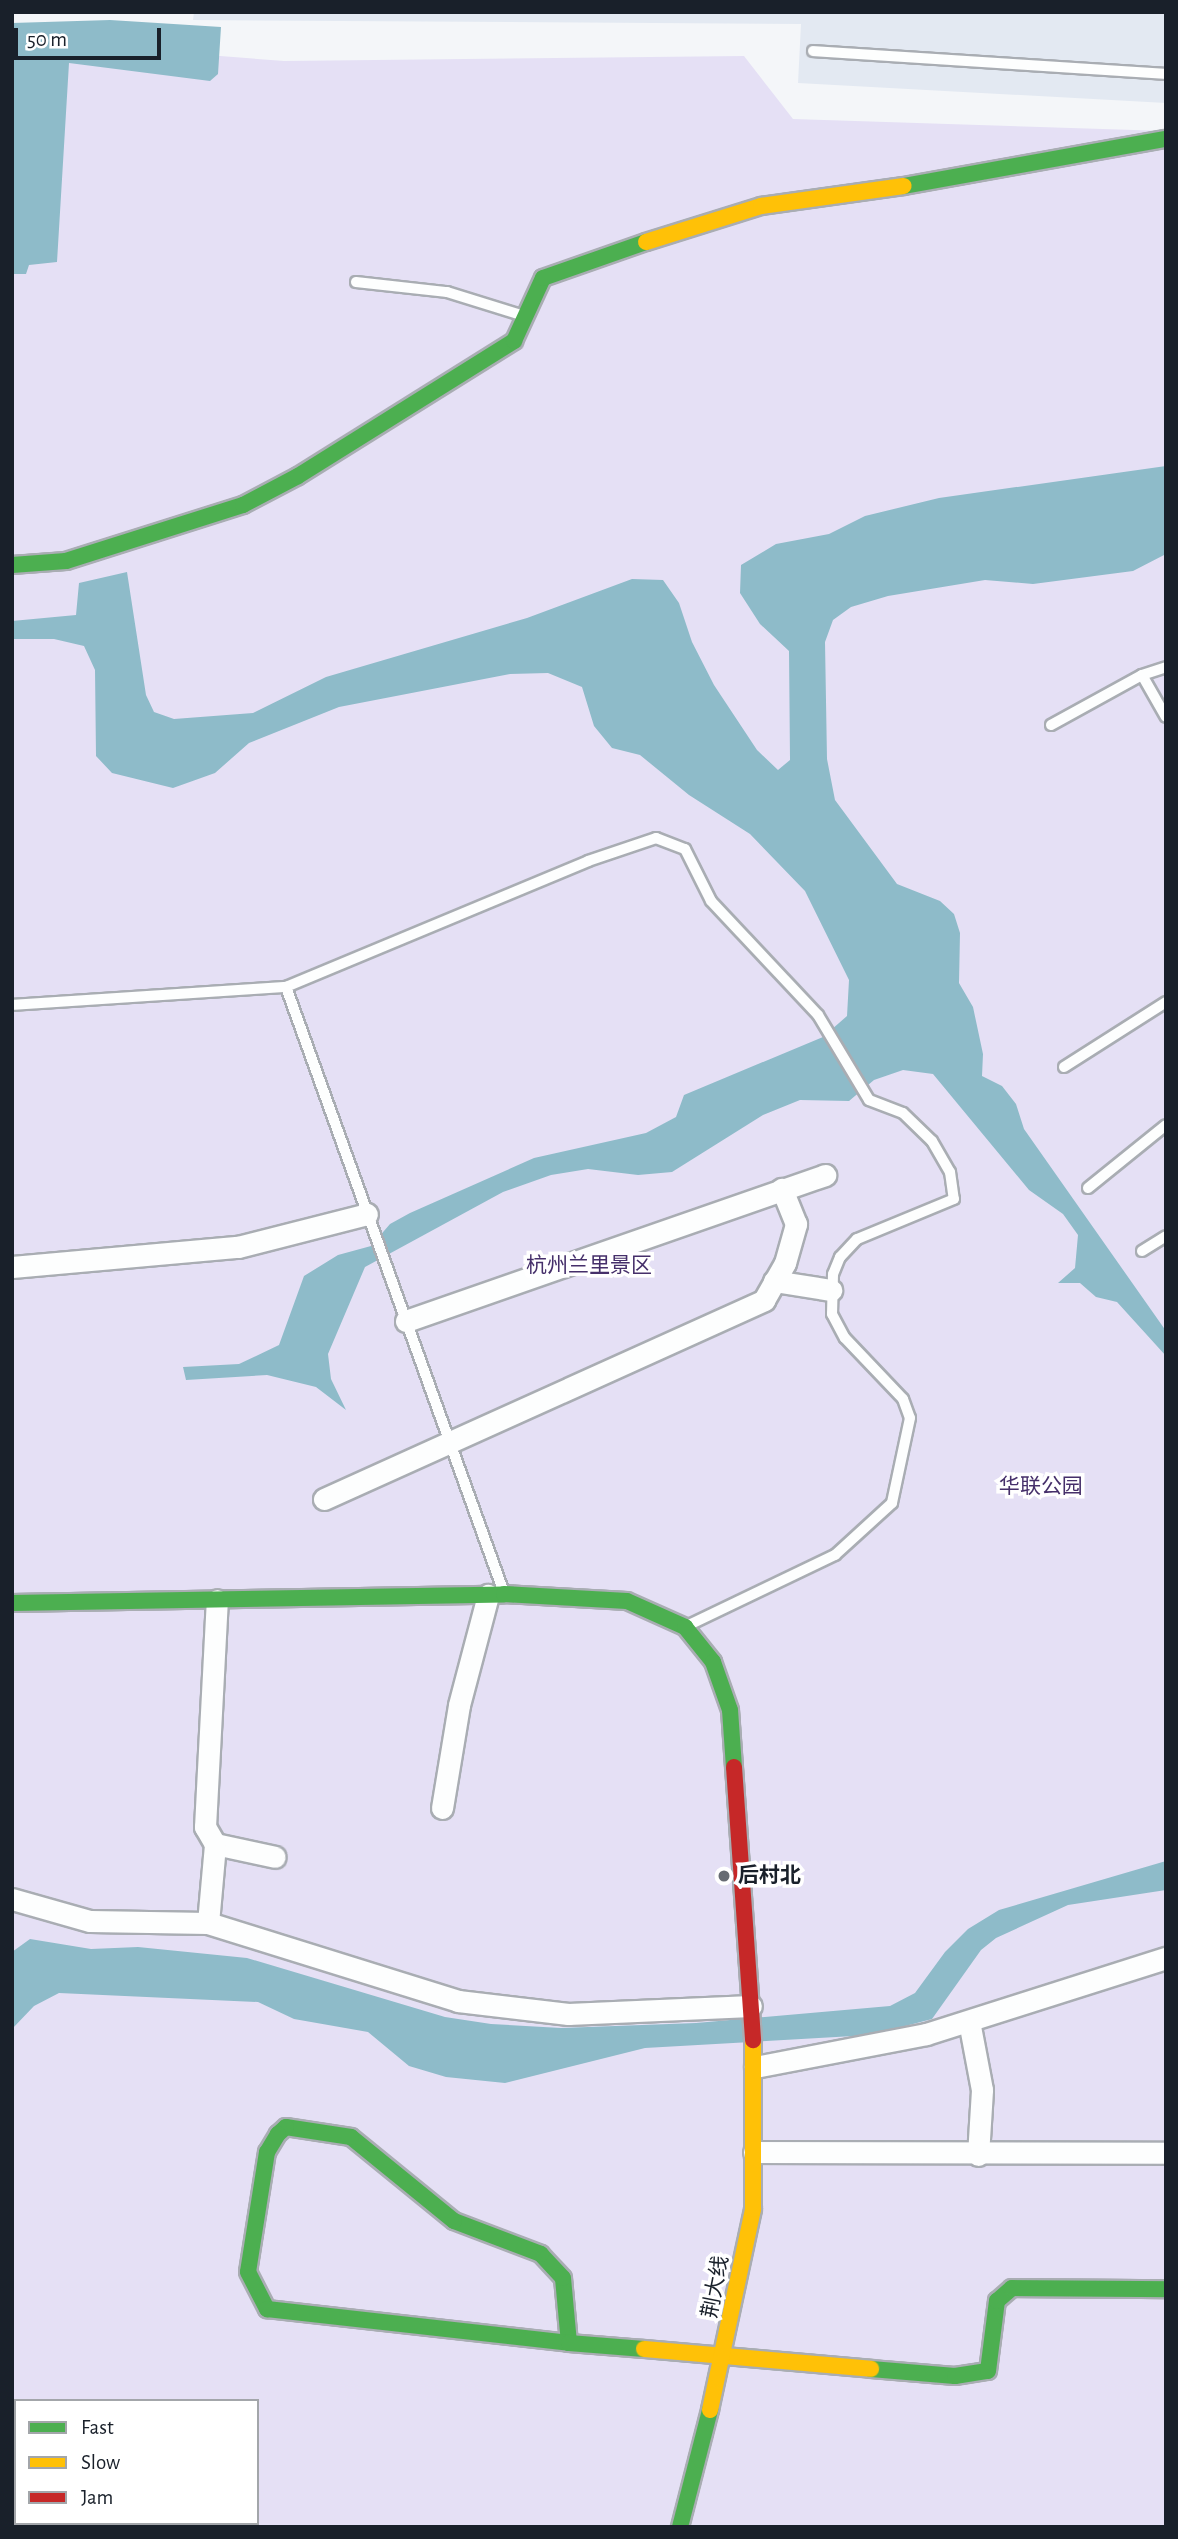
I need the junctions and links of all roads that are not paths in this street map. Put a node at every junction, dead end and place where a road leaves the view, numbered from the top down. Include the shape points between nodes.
1 (813, 51) dead end
2 (1166, 74) edge
3 (1166, 139) edge
4 (356, 282) dead end
5 (527, 317) junction
6 (12, 565) edge
7 (1166, 667) edge
8 (1142, 675) junction
9 (1166, 717) edge
10 (1051, 725) dead end
11 (286, 987) junction
12 (1166, 1002) edge
13 (12, 1005) edge
14 (1064, 1067) dead end
15 (1166, 1125) edge
16 (825, 1175) dead end
17 (1088, 1188) dead end
18 (782, 1189) junction
19 (367, 1214) junction
20 (1166, 1236) edge
21 (1142, 1251) dead end
22 (12, 1268) edge
23 (774, 1281) junction
24 (831, 1290) junction
25 (406, 1321) junction
26 (449, 1440) junction
27 (324, 1499) dead end
28 (496, 1595) junction
29 (217, 1600) junction
30 (12, 1603) edge
31 (685, 1627) junction
32 (442, 1808) dead end
33 (215, 1844) junction
34 (275, 1857) dead end
35 (12, 1899) edge
36 (208, 1923) junction
37 (1166, 1958) edge
38 (751, 2006) junction
39 (969, 2021) junction
40 (755, 2058) junction
41 (754, 2152) junction
42 (1166, 2153) edge
43 (978, 2155) junction
44 (1166, 2288) edge
45 (569, 2343) junction
46 (724, 2357) junction
47 (680, 2527) edge

1 - 2 lane
3 - 5 street via 953,179 761,206 562,268 543,278
4 - 5 lane via 447,292
5 - 6 street via 514,341 298,476 243,505 112,549 65,561
7 - 8 lane
8 - 9 lane
8 - 10 lane
11 - 13 lane
11 - 19 lane
11 - 24 lane via 588,861 656,838 685,849 711,901 818,1015 869,1100 903,1113 932,1141 950,1172 954,1199 857,1239 840,1258
12 - 14 lane
15 - 17 lane
16 - 18 street
18 - 23 street via 796,1224 785,1263
18 - 25 street
19 - 22 street via 238,1247
19 - 25 lane
20 - 21 lane
23 - 24 street
23 - 26 street via 764,1300
24 - 31 lane via 832,1314 845,1338 903,1399 910,1418 892,1503 835,1555
25 - 26 lane
26 - 27 street
26 - 28 lane
28 - 29 street
28 - 31 street via 627,1601
28 - 32 street via 458,1705
29 - 30 street
29 - 33 street via 205,1827
31 - 38 street, 荆大线 via 713,1662 730,1710
33 - 34 street
33 - 36 street
35 - 36 street via 90,1921
36 - 38 street via 458,2001 568,2014
37 - 39 street
38 - 40 street, 荆大线
39 - 40 street via 926,2034
39 - 43 street via 982,2090
40 - 41 street, 荆大线
41 - 43 street
41 - 46 street, 荆大线 via 753,2209
42 - 43 street
44 - 46 street via 1012,2288 997,2301 988,2371 955,2376
45 - 45 street via 267,2309 248,2272 267,2152 278,2134 286,2127 351,2137 454,2221 541,2255 563,2278
45 - 46 street
46 - 47 street, 荆大线

